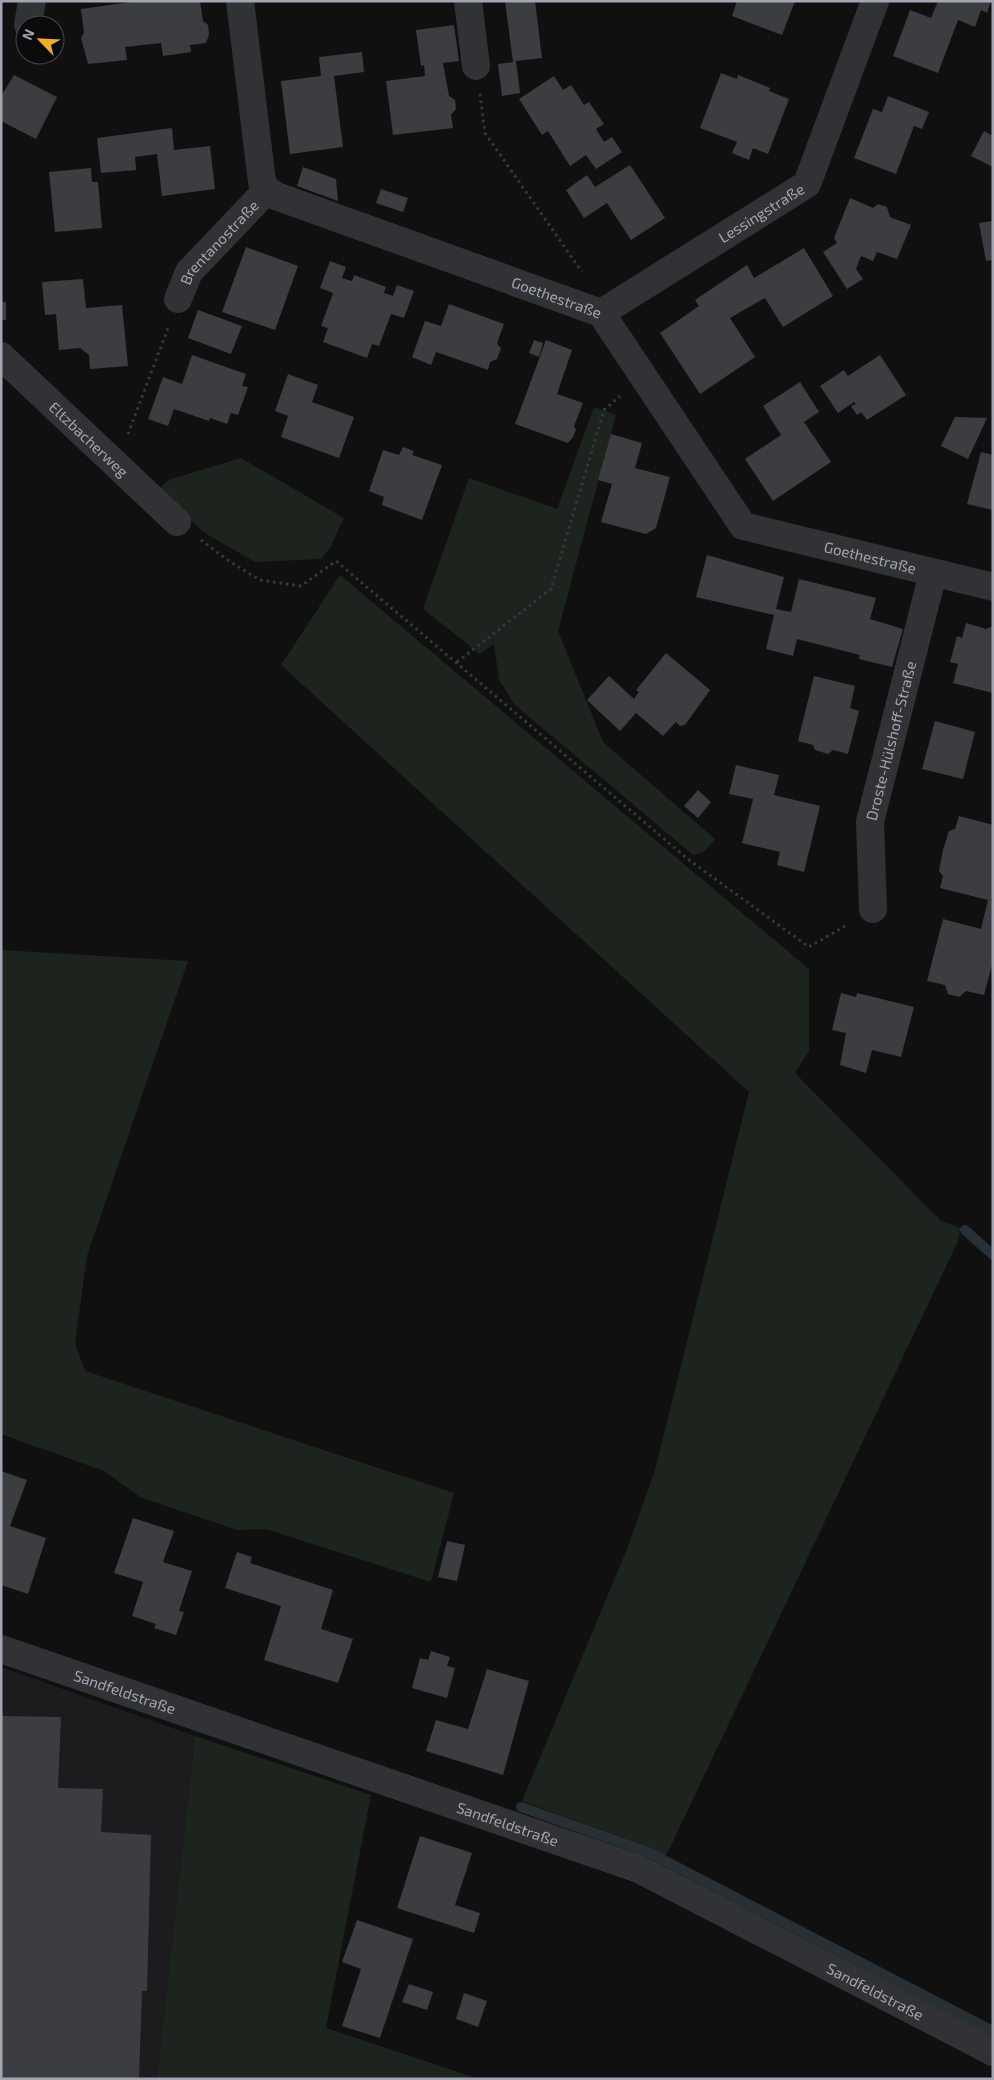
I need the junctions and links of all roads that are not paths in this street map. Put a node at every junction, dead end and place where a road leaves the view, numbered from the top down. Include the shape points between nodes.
1 (32, 1) edge
2 (240, 1) edge
3 (468, 1) edge
4 (875, 1) edge
5 (30, 15) edge
6 (476, 66) road end
7 (267, 190) junction
8 (178, 299) road end
9 (605, 311) junction
10 (1, 356) edge
11 (177, 522) road end
12 (934, 573) junction
13 (993, 587) edge
14 (874, 909) road end
15 (1, 1649) edge
16 (993, 2052) edge

1 - 5 street
2 - 7 street via 262,182
3 - 6 street
4 - 9 street, Lessingstraße via 806,184
7 - 8 street, Brentanostraße via 189,272
7 - 9 street, Goethestraße via 276,196
9 - 12 street, Goethestraße via 643,376 743,526
10 - 11 street, Eltzbacherweg
12 - 13 street, Goethestraße
12 - 14 street, Droste-Hülshoff-Straße via 870,822
15 - 16 street, Sandfeldstraße via 639,1869

